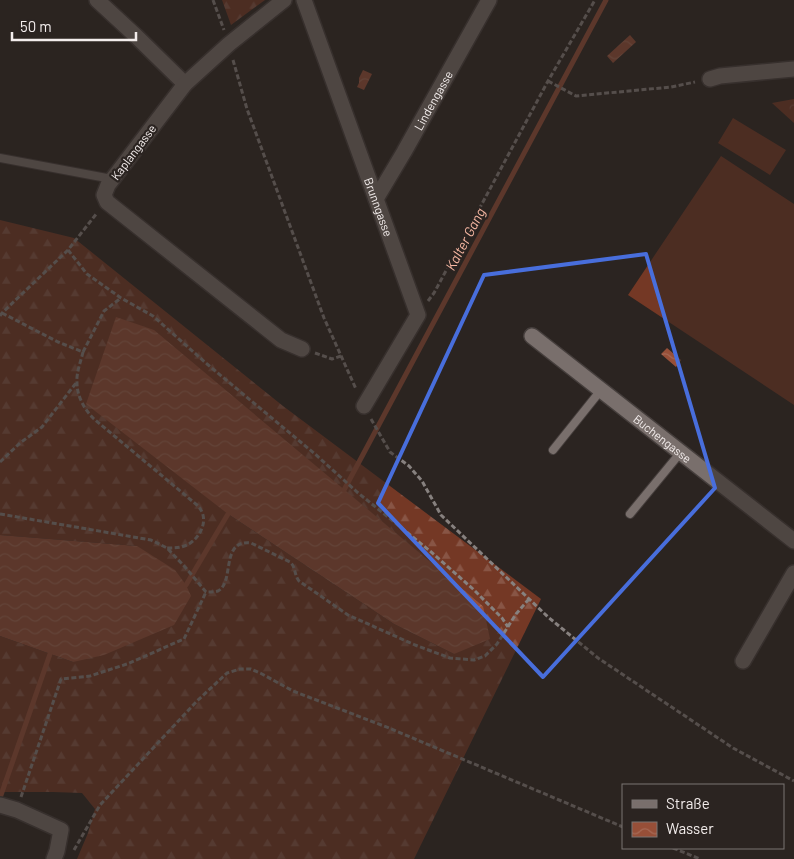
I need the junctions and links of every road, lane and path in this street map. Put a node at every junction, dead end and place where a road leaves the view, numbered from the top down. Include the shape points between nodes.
1 (97, 0) edge
2 (213, 0) edge
3 (284, 0) edge
4 (304, 0) edge
5 (489, 0) edge
6 (595, 0) edge
7 (229, 44) junction
8 (794, 69) edge
9 (710, 80) joint
10 (549, 82) junction
11 (185, 84) junction
12 (0, 158) edge
13 (112, 179) junction
14 (376, 199) junction
15 (106, 202) junction
16 (68, 250) junction
17 (121, 298) junction
18 (1, 315) edge
19 (418, 315) junction
20 (532, 336) dead end
21 (302, 349) dead end
22 (84, 352) junction
23 (341, 356) junction
24 (335, 358) dead end
25 (76, 382) junction
26 (601, 390) junction
27 (364, 406) junction
28 (553, 450) dead end
29 (681, 452) junction
30 (0, 462) edge
31 (0, 514) edge
32 (630, 514) dead end
33 (794, 541) edge
34 (167, 548) junction
35 (794, 573) edge
36 (206, 592) junction
37 (528, 601) junction
38 (508, 627) junction
39 (743, 661) dead end
40 (794, 781) edge
41 (8, 807) edge
42 (622, 827) edge
43 (675, 849) edge
44 (74, 850) dead end
45 (54, 859) edge
46 (700, 859) edge

1 - 11 street
2 - 7 path
3 - 7 street, Kaplangasse
4 - 14 street, Brunngasse
5 - 14 street, Lindengasse
6 - 10 path
7 - 11 street, Kaplangasse
7 - 23 path via 250,118
8 - 9 street via 720,76
9 - 10 path via 576,96
10 - 19 path via 434,294
11 - 13 street, Kaplangasse
12 - 13 lane
13 - 15 street, Kaplangasse via 105,191
14 - 19 street, Brunngasse
15 - 16 path
15 - 21 street via 281,340
16 - 17 path via 87,274
16 - 18 path
17 - 22 path via 104,310
17 - 38 path via 153,316 473,589
18 - 22 path
19 - 27 street
20 - 26 street, Buchengasse
22 - 25 path
23 - 24 path
23 - 27 path
25 - 30 path via 42,427 20,442
25 - 34 path via 80,398 94,420 201,510 204,518 194,541 180,548
26 - 28 lane
26 - 29 street, Buchengasse
27 - 37 path via 390,452 422,480 441,515
29 - 32 lane
29 - 33 street, Buchengasse
31 - 34 path via 151,540
34 - 36 path
35 - 39 street
36 - 38 path via 221,588 233,550 245,542 290,562 299,581 348,615 450,658 474,660 485,656
36 - 41 path via 184,639 127,664 90,676 61,679
37 - 38 path
37 - 40 path via 598,658 733,748
41 - 45 street via 61,830
42 - 44 path via 293,691 262,674 240,669 227,673 202,696 100,804
43 - 46 path

